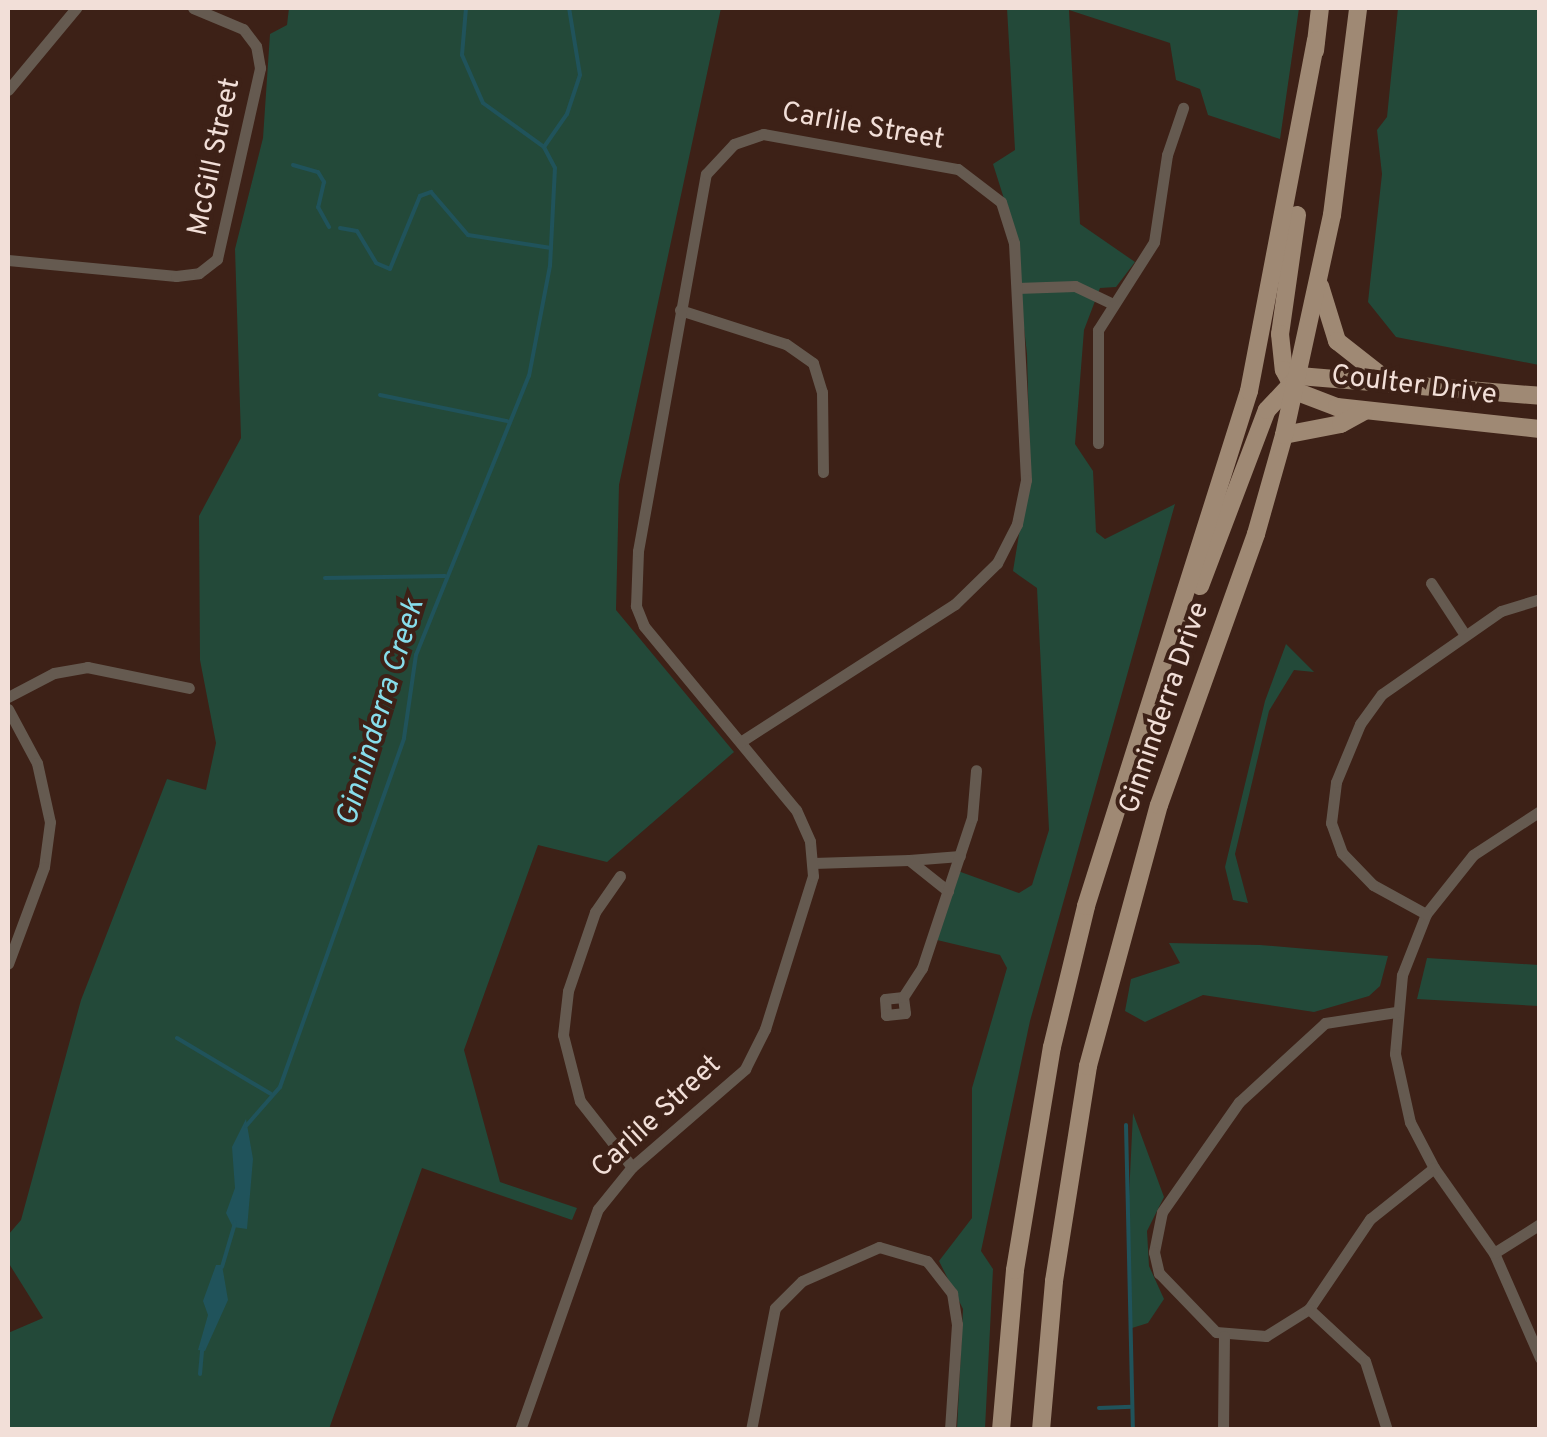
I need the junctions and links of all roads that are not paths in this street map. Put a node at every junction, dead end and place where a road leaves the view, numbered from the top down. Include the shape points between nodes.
1 (76, 8) edge
2 (192, 8) edge
3 (1320, 8) edge
4 (1358, 8) edge
5 (1316, 40) junction
6 (8, 90) edge
7 (1183, 108) dead end
8 (8, 260) edge
9 (1319, 283) junction
10 (1016, 288) junction
11 (1113, 304) junction
12 (680, 310) junction
13 (1292, 380) junction
14 (1388, 381) junction
15 (1540, 396) edge
16 (1364, 410) junction
17 (1540, 429) edge
18 (1284, 436) junction
19 (1098, 443) dead end
20 (823, 472) dead end
21 (1431, 583) dead end
22 (1540, 599) edge
23 (1181, 615) junction
24 (1466, 634) junction
25 (188, 688) dead end
26 (8, 697) edge
27 (8, 710) edge
28 (740, 742) junction
29 (976, 770) dead end
30 (1540, 811) edge
31 (960, 856) junction
32 (909, 860) junction
33 (813, 863) junction
34 (620, 876) dead end
35 (948, 891) junction
36 (1426, 914) junction
37 (8, 962) edge
38 (903, 997) dead end
39 (1396, 1012) junction
40 (632, 1167) junction
41 (1434, 1168) junction
42 (1540, 1224) edge
43 (1494, 1253) junction
44 (1309, 1309) junction
45 (1224, 1336) junction
46 (1540, 1358) edge
47 (520, 1430) edge
48 (751, 1430) edge
49 (950, 1430) edge
50 (1002, 1430) edge
51 (1041, 1430) edge
52 (1223, 1430) edge
53 (1387, 1430) edge

1 - 6 street
2 - 8 street, McGill Street via 243,29 256,46 260,68 216,259 199,273 176,276
3 - 5 main road, Ginninderra Drive
4 - 9 main road, Ginninderra Drive
5 - 13 main road, Ginninderra Drive via 1280,334
5 - 23 main road, Ginninderra Drive via 1249,390
7 - 11 street via 1166,155 1154,242
9 - 13 main road, Ginninderra Drive
9 - 14 main road via 1337,341
10 - 11 street via 1075,286
10 - 12 street, Carlile Street via 1010,222 978,179 947,166 764,134 734,144 706,174
10 - 28 street, Carlile Street via 1026,480 1005,551 954,604
11 - 19 street via 1094,347
12 - 20 street via 786,344 813,363 822,392
12 - 28 street, Carlile Street via 638,551 636,606 644,626
13 - 14 main road, Coulter Drive
13 - 16 main road, Coulter Drive
13 - 18 main road, Ginninderra Drive
13 - 23 main road via 1266,410 1202,582
14 - 15 main road, Coulter Drive
16 - 17 main road, Coulter Drive
16 - 18 main road via 1340,424
18 - 51 main road, Ginninderra Drive via 1159,805 1104,994 1062,1216
21 - 24 street
22 - 24 street via 1501,611
23 - 50 main road, Ginninderra Drive via 1096,873 1052,1047 1015,1270
24 - 36 street via 1373,703 1331,803 1337,844 1355,870
25 - 26 street via 87,667 54,673
27 - 37 street via 37,763 50,822 44,867
28 - 33 street, Carlile Street via 796,810
29 - 31 street via 975,808
30 - 36 street via 1472,854
31 - 32 street
31 - 35 street
32 - 33 street
32 - 35 street
33 - 40 street, Carlile Street via 808,900 752,1056 726,1091
34 - 40 street via 595,912 568,991 563,1035 580,1101
35 - 38 street via 922,968
36 - 39 street via 1409,950
39 - 41 street via 1398,1083
39 - 45 street via 1348,1015 1306,1035 1238,1102 1162,1212 1155,1232 1159,1273 1200,1321
40 - 47 street, Carlile Street via 605,1197 587,1234
41 - 43 street
41 - 44 street via 1370,1219
42 - 43 street
43 - 46 street
44 - 45 street via 1266,1336
44 - 53 street via 1366,1361
45 - 52 street
48 - 49 street via 774,1308 830,1266 859,1251 890,1247 927,1261 955,1303

